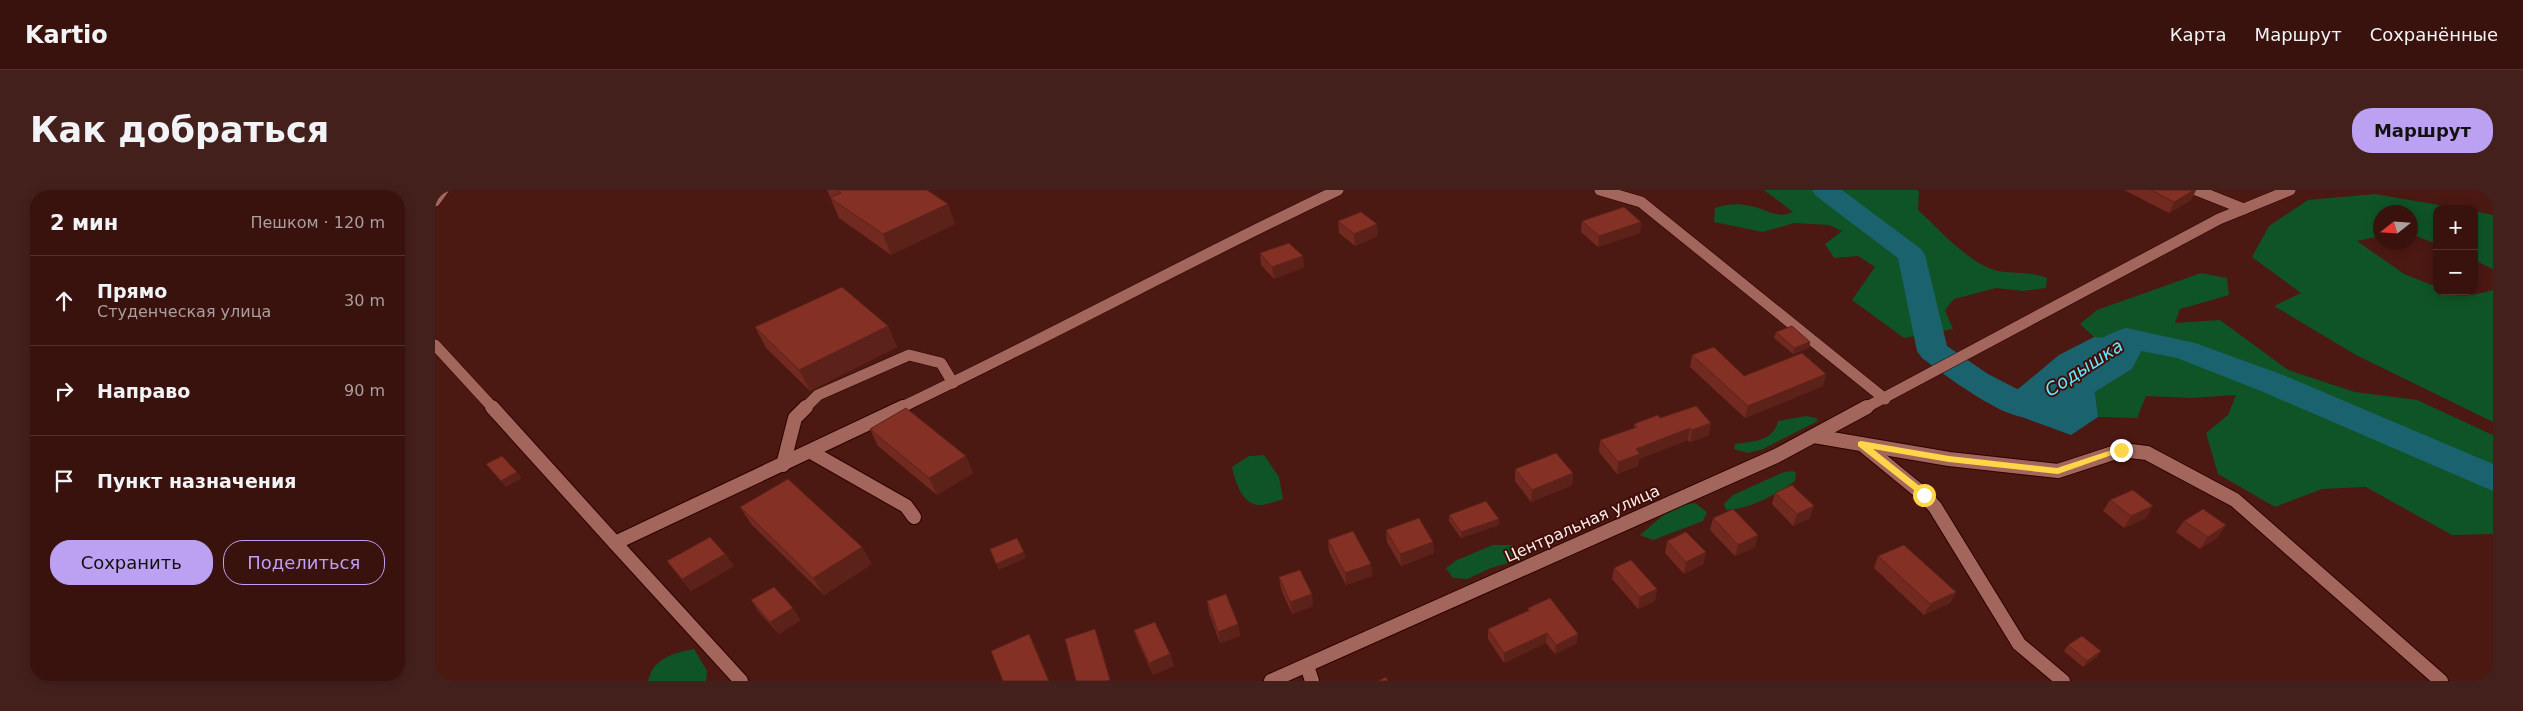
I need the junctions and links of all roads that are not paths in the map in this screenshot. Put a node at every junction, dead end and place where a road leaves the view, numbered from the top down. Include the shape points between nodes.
1 (443, 190) edge
2 (1338, 190) edge
3 (1600, 190) edge
4 (2196, 190) edge
5 (2290, 190) edge
6 (435, 201) edge
7 (2244, 209) junction
8 (435, 345) edge
9 (953, 383) junction
10 (1885, 398) junction
11 (1814, 436) junction
12 (1861, 444) junction
13 (811, 452) junction
14 (783, 466) junction
15 (914, 517) dead end
16 (615, 544) junction
17 (1307, 666) junction
18 (741, 681) edge
19 (1271, 681) edge
20 (1312, 681) edge
21 (2063, 681) edge
22 (2441, 681) edge

1 - 6 street
2 - 9 street
3 - 10 street via 1641,202
4 - 7 street
5 - 7 street, Центральная улица
7 - 10 street, Центральная улица via 2219,219
8 - 16 street
9 - 13 street
9 - 14 street via 941,363 909,355 818,395 795,418
10 - 11 street, Центральная улица
11 - 12 street
11 - 17 street, Центральная улица via 1776,456
12 - 21 street via 1935,507 2019,644
12 - 22 street via 1949,459 2058,471 2121,450 2147,452 2235,500
13 - 14 street
13 - 15 street via 906,506
14 - 16 street
16 - 18 street
17 - 19 street, Центральная улица
17 - 20 street

